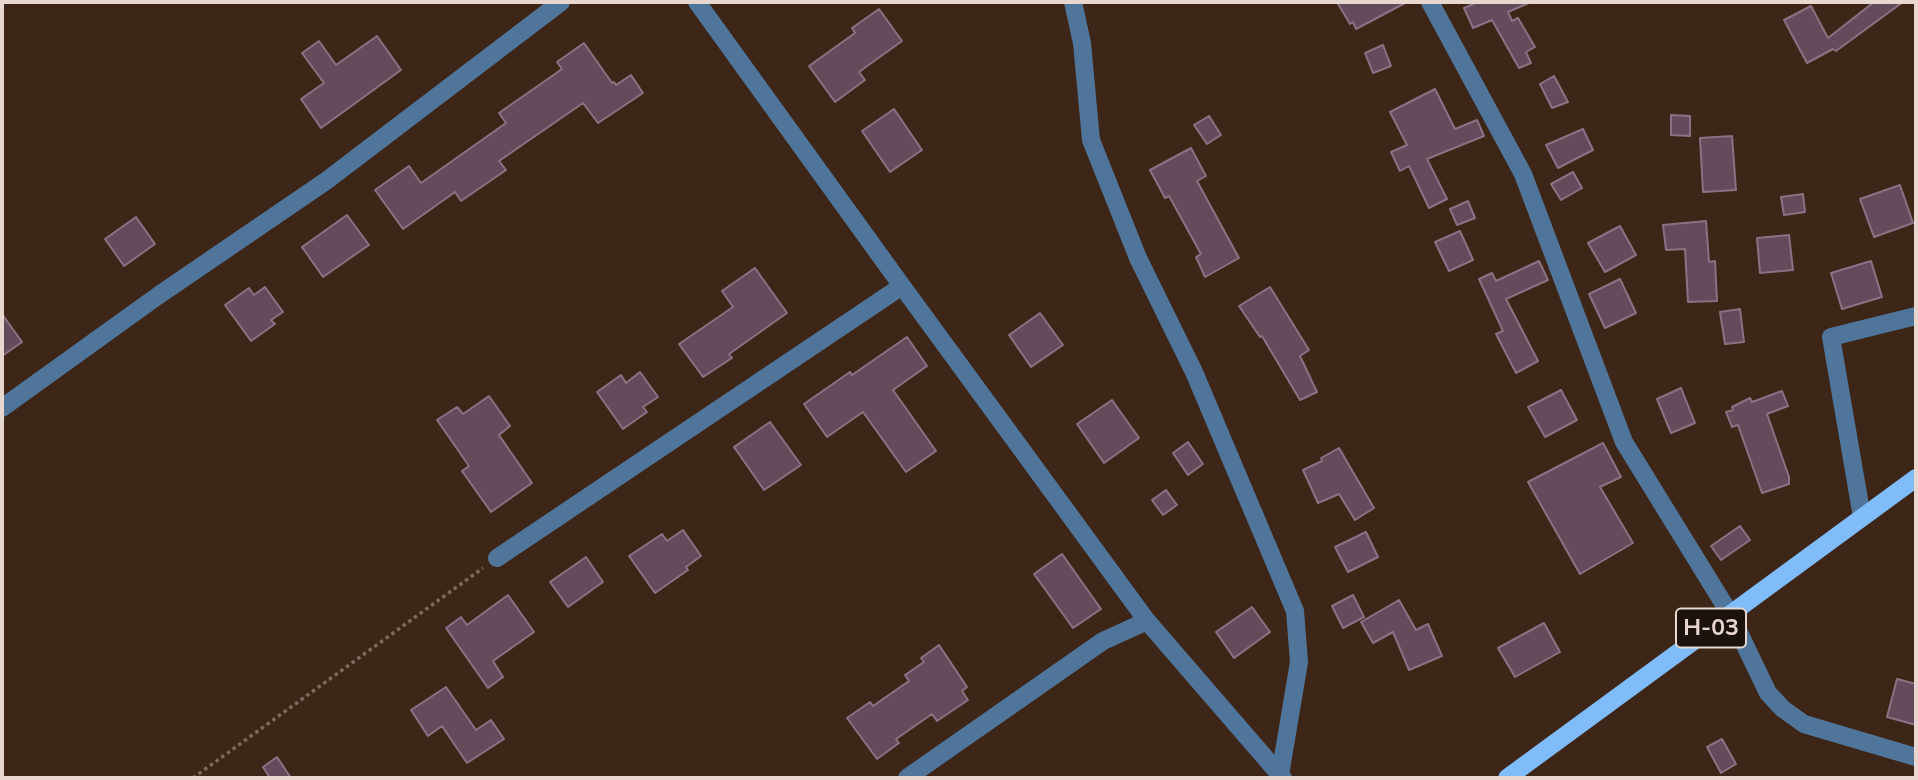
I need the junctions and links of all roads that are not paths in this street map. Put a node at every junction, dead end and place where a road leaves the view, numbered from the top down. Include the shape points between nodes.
1 (561, 2) edge
2 (697, 2) edge
3 (1073, 2) edge
4 (1430, 2) edge
5 (902, 286) junction
6 (1916, 316) edge
7 (2, 408) edge
8 (1916, 478) edge
9 (1862, 517) junction
10 (497, 558) road end
11 (1730, 614) junction
12 (1147, 621) junction
13 (1916, 757) edge
14 (1281, 776) edge
15 (907, 778) edge
16 (1507, 778) edge

1 - 7 street via 326,181
2 - 5 street
3 - 14 street via 1082,43 1091,141 1295,611 1299,663
4 - 11 street via 1523,174 1624,442
5 - 10 street
5 - 12 street
6 - 9 street via 1831,337
8 - 9 main road, Н-03
9 - 11 main road, Н-03
11 - 13 street via 1768,693 1783,709 1804,724
11 - 16 main road, Н-03
12 - 14 street
12 - 15 street via 1103,641

